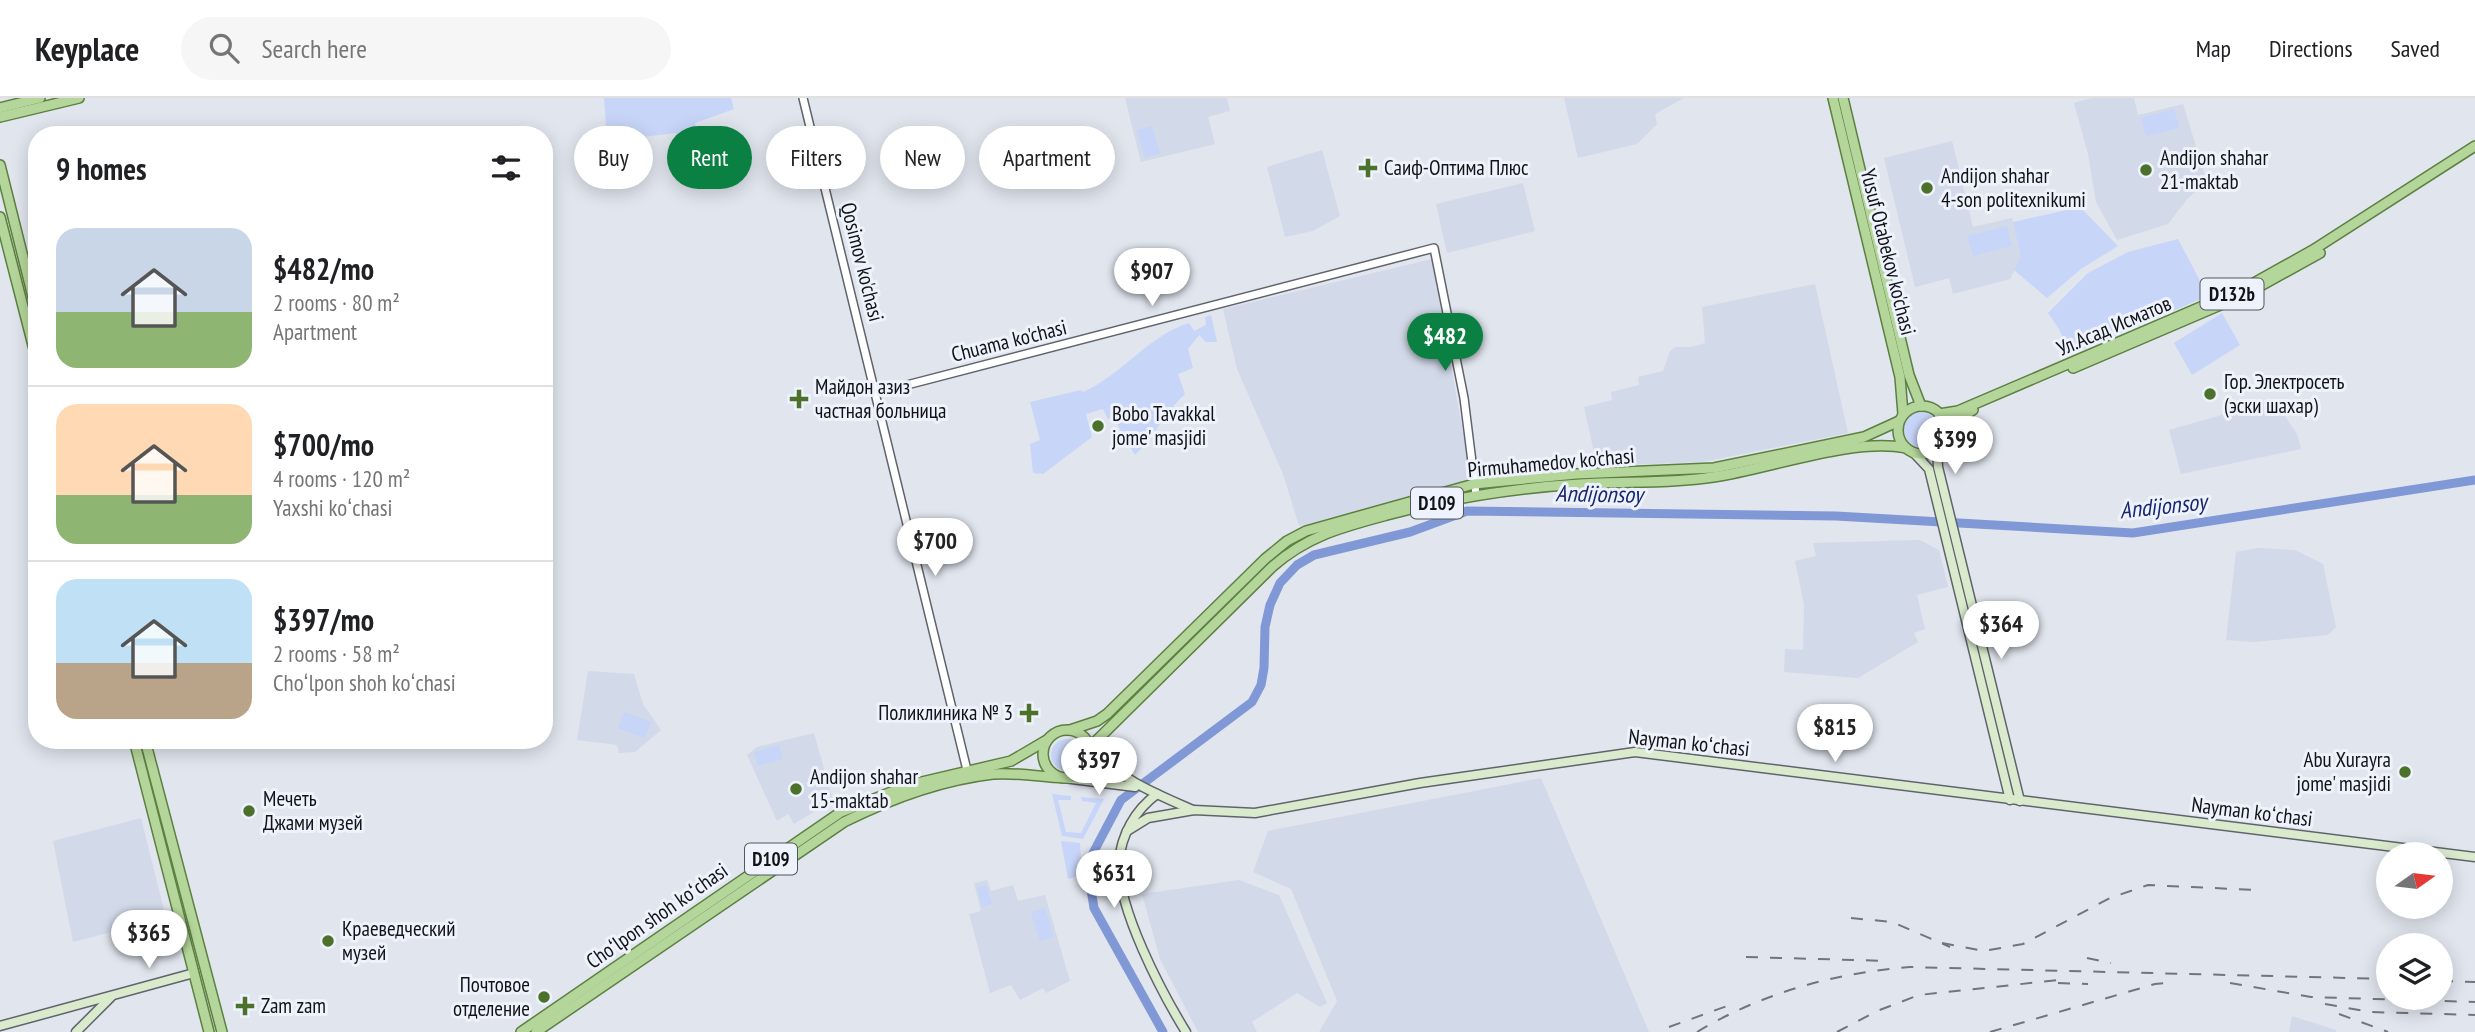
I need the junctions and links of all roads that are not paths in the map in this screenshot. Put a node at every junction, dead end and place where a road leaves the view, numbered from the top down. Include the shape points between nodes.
1 (40, 98) edge
2 (79, 98) edge
3 (803, 98) edge
4 (1832, 98) edge
5 (1843, 98) edge
6 (1, 111) edge
7 (2475, 146) edge
8 (2475, 154) edge
9 (0, 164) edge
10 (0, 218) edge
11 (28, 277) edge
12 (28, 326) edge
13 (2022, 387) junction
14 (876, 393) junction
15 (1922, 406) junction
16 (1939, 414) junction
17 (1901, 418) junction
18 (1945, 428) junction
19 (1937, 448) junction
20 (1910, 450) junction
21 (1475, 489) junction
22 (1943, 506) junction
23 (1070, 730) junction
24 (1047, 740) junction
25 (1090, 747) junction
26 (136, 749) edge
27 (147, 749) edge
28 (967, 770) junction
29 (1063, 778) junction
30 (1138, 787) junction
31 (1157, 794) junction
32 (2015, 800) junction
33 (1194, 810) junction
34 (1127, 831) junction
35 (2475, 857) edge
36 (709, 907) junction
37 (194, 973) junction
38 (113, 995) junction
39 (213, 1000) junction
40 (201, 1003) junction
41 (0, 1026) edge
42 (76, 1032) edge
43 (209, 1032) edge
44 (222, 1032) edge
45 (521, 1032) edge
46 (536, 1032) edge
47 (1186, 1032) edge

1 - 6 main road
2 - 6 main road
3 - 14 street, Qosimov ko'chasi
4 - 17 main road, Yusuf Otabekov ko'chasi via 1900,377
5 - 15 main road, Yusuf Otabekov ko'chasi via 1909,375
7 - 13 main road, Ул.Асад Исматов / D132b via 2314,250 2245,288
8 - 13 main road, Ул.Асад Исматов / D132b via 2318,255 2246,295
9 - 11 main road
10 - 12 main road
13 - 16 main road, Ул.Асад Исматов / D132b
13 - 18 main road, Ул.Асад Исматов / D132b
14 - 21 street, Chuama ko'chasi via 1434,248 1464,398
14 - 28 street, Qosimov ko'chasi
15 - 16 main road
15 - 17 main road, D109
16 - 18 main road
17 - 20 main road via 1899,436
17 - 21 main road, Pirmuhamedov ko'chasi / D109 via 1864,437 1714,468 1576,474
18 - 19 main road
19 - 20 main road, D109 via 1926,453
19 - 22 main road
20 - 21 main road, Pirmuhamedov ko'chasi / D109 via 1867,446 1700,479
20 - 22 main road via 1926,463
21 - 23 main road, Pirmuhamedov ko'chasi / D109 via 1348,517 1287,541 1107,714
21 - 25 main road, Pirmuhamedov ko'chasi / D109 via 1351,524 1295,547
22 - 32 main road
23 - 24 main road, D109
23 - 25 main road via 1082,735
24 - 28 main road, Choʻlpon shoh koʻchasi / D109 via 1011,761
24 - 29 main road via 1044,764
25 - 29 main road, D109 via 1086,770
25 - 30 main road via 1107,766
26 - 37 main road
27 - 39 main road
28 - 36 main road, Choʻlpon shoh koʻchasi / D109 via 896,789 841,812
29 - 30 main road
29 - 36 main road, Choʻlpon shoh koʻchasi / D109 via 994,774 885,802 844,822
30 - 31 main road
31 - 33 main road
31 - 34 main road via 1142,805
32 - 33 main road, Nayman koʻchasi via 1635,751 1255,813
32 - 35 main road, Nayman koʻchasi
33 - 34 main road via 1148,818
34 - 47 main road via 1119,859 1125,898 1150,964
36 - 45 main road, Choʻlpon shoh koʻchasi / D109
36 - 46 main road, Choʻlpon shoh koʻchasi / D109
37 - 38 main road
37 - 40 main road
38 - 41 main road
38 - 42 main road
39 - 40 main road
39 - 44 main road
40 - 43 main road

